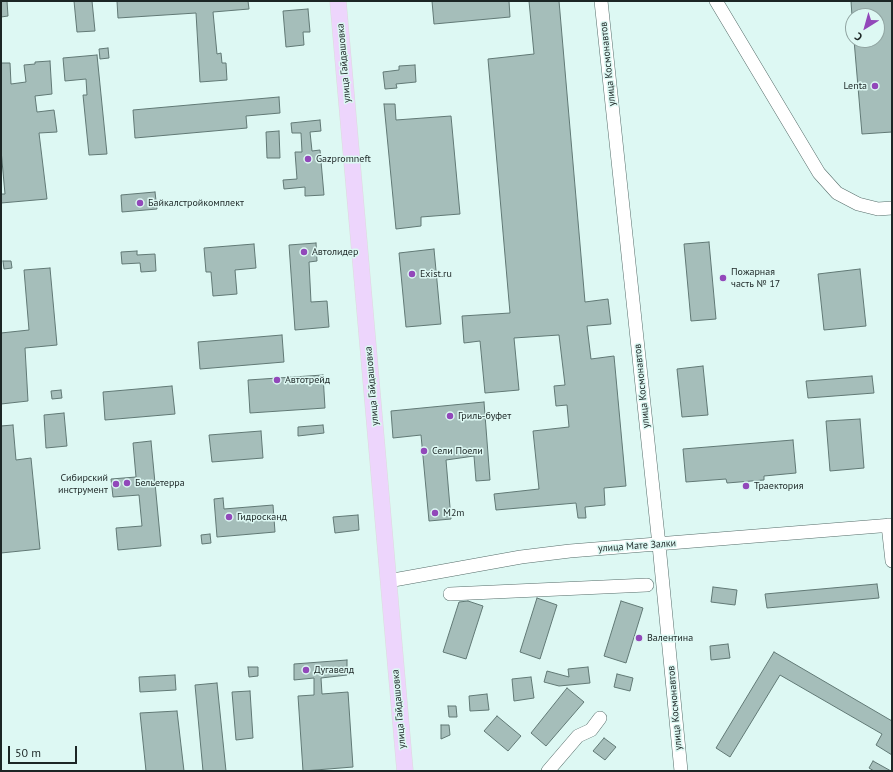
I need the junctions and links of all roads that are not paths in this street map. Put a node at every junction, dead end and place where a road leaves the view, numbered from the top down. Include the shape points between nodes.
1 (338, 1) edge
2 (601, 1) edge
3 (716, 1) edge
4 (892, 208) edge
5 (890, 525) edge
6 (659, 545) junction
7 (892, 561) edge
8 (388, 581) junction
9 (647, 585) dead end
10 (450, 594) dead end
11 (600, 718) dead end
12 (405, 771) edge
13 (548, 771) edge
14 (680, 771) edge

1 - 8 main road, улица Гайдашовка
2 - 6 street, улица Космонавтов
3 - 4 street via 819,173 837,193 858,204 878,209
5 - 6 street, улица Мате Залки
5 - 7 street, улица Мате Залки
6 - 8 street, улица Мате Залки via 521,557
6 - 14 street, улица Космонавтов
8 - 12 main road, улица Гайдашовка
9 - 10 street
11 - 13 street via 591,730 578,736

